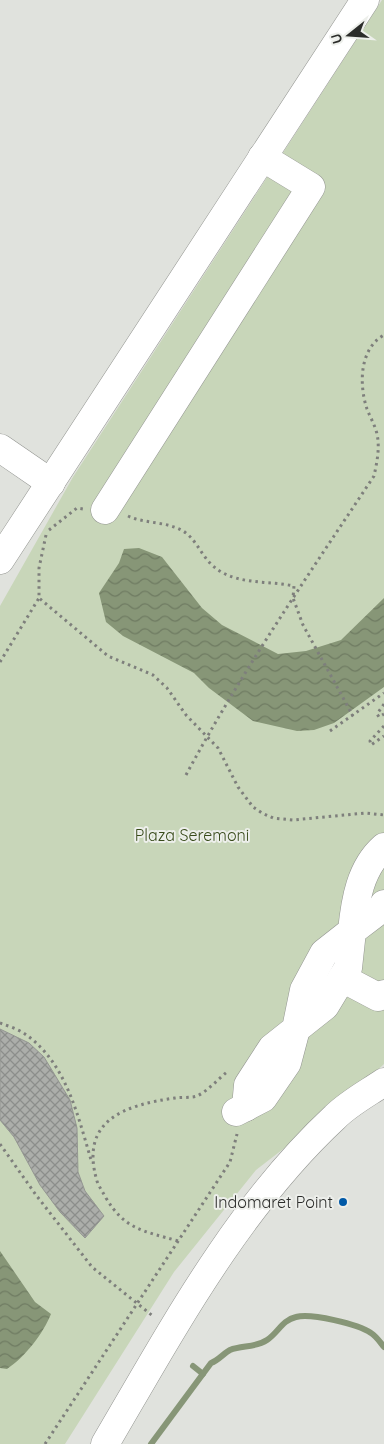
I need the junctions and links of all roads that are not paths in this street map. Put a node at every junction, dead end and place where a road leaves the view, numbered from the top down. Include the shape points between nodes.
1 (365, 0) edge
2 (262, 158) junction
3 (0, 448) edge
4 (51, 483) junction
5 (105, 510) road end
6 (0, 560) edge
7 (384, 847) edge
8 (384, 904) edge
9 (352, 931) junction
10 (342, 978) junction
11 (384, 994) edge
12 (296, 1029) junction
13 (384, 1082) edge
14 (241, 1109) road end
15 (105, 1444) edge

1 - 2 street
2 - 4 street
2 - 5 street via 311,187
3 - 4 street
4 - 6 street
7 - 9 street via 375,855 356,893
8 - 9 street via 382,909
9 - 10 street via 348,968
9 - 12 street via 324,953 304,990
10 - 11 street via 378,997
10 - 12 street via 326,1006
12 - 14 street via 272,1048 248,1085
13 - 15 street via 336,1116 261,1199 172,1329

